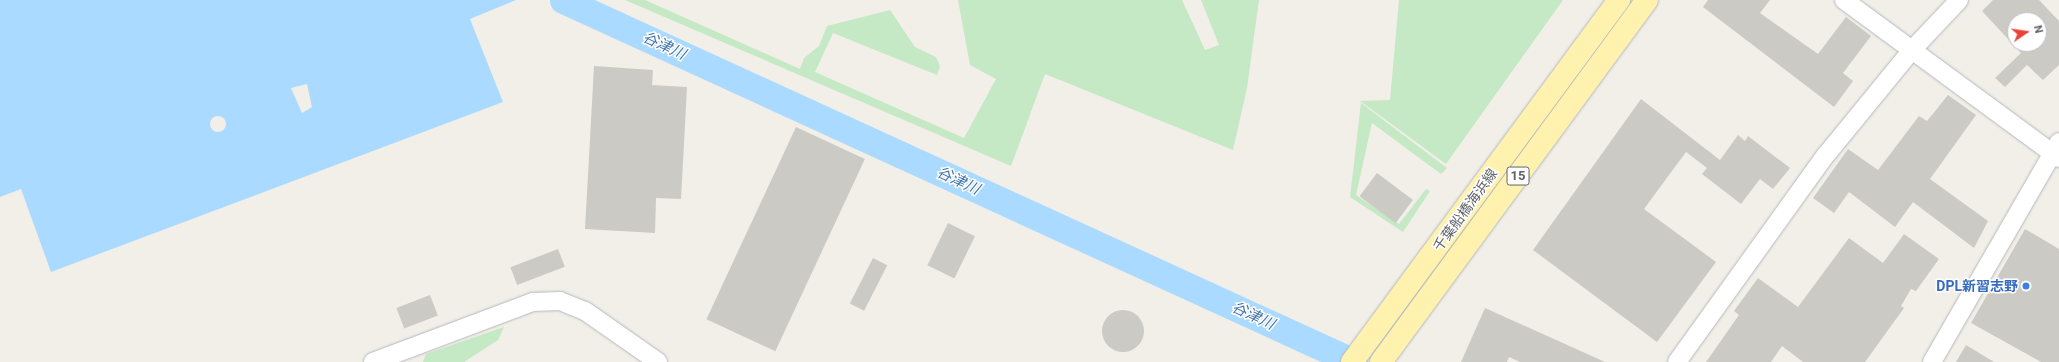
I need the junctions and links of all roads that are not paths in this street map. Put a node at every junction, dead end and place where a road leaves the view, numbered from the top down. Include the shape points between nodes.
1 (1619, 0) edge
2 (1646, 0) edge
3 (1844, 0) edge
4 (1959, 0) edge
5 (1911, 50) junction
6 (2056, 151) edge
7 (1385, 357) edge
8 (373, 362) edge
9 (658, 362) edge
10 (1352, 362) edge
11 (1677, 362) edge
12 (1932, 362) edge

1 - 10 main road, 千葉船橋海浜線 / 15
2 - 7 main road, 千葉船橋海浜線 / 15
3 - 5 street
4 - 5 street
5 - 6 street
5 - 11 street via 1826,155
6 - 12 street
8 - 9 street via 533,302 560,301 585,311

